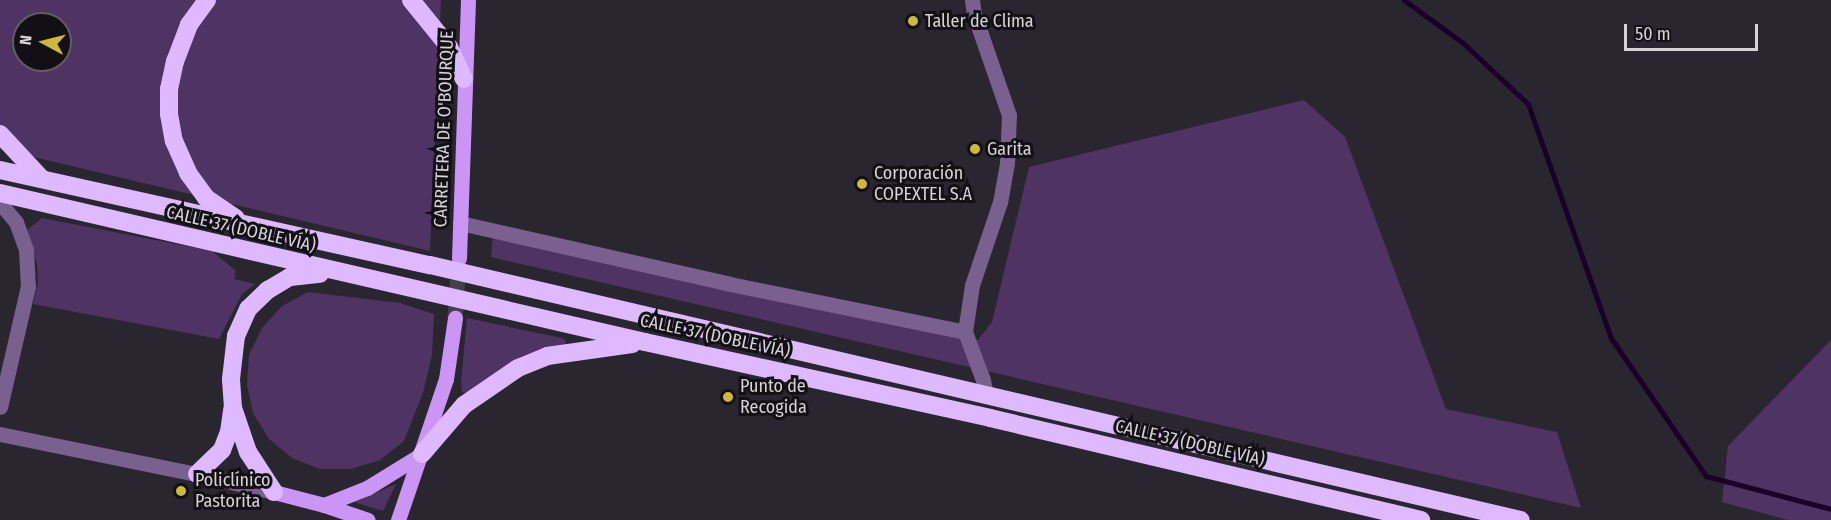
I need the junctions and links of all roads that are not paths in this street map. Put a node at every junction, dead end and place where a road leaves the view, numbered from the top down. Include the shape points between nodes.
1 (207, 0) edge
2 (411, 0) edge
3 (468, 0) edge
4 (972, 0) edge
5 (464, 79) junction
6 (0, 134) edge
7 (0, 170) edge
8 (41, 178) junction
9 (0, 194) edge
10 (0, 203) edge
11 (460, 223) junction
12 (250, 226) junction
13 (459, 258) tunnel mouth
14 (336, 272) junction
15 (455, 318) tunnel mouth
16 (965, 332) junction
17 (645, 342) junction
18 (986, 396) junction
19 (0, 407) edge
20 (232, 408) junction
21 (0, 434) edge
22 (422, 454) junction
23 (197, 474) junction
24 (274, 492) junction
25 (324, 505) junction
26 (331, 520) edge
27 (368, 520) edge
28 (398, 520) edge
29 (1421, 520) edge
30 (1521, 520) edge

1 - 12 highway via 189,25 175,61 169,88 174,141 188,173 206,198
2 - 5 highway via 449,47
3 - 5 main road, CARRETERA DE O'BOURQUE
4 - 16 street via 1009,115 1000,202 972,285
5 - 11 main road, CARRETERA DE O'BOURQUE
6 - 8 highway
7 - 8 highway, CALLE 37 (DOBLE VÍA)
8 - 12 highway, CALLE 37 (DOBLE VÍA)
9 - 14 highway, CALLE 37 (DOBLE VÍA)
10 - 19 street via 16,222 26,250 28,286
11 - 13 main road, CARRETERA DE O'BOURQUE
11 - 16 street
12 - 18 highway, CALLE 37 (DOBLE VÍA)
14 - 17 highway, CALLE 37 (DOBLE VÍA)
14 - 20 highway via 290,277 248,309 232,356
15 - 22 main road via 446,379
16 - 18 street
17 - 22 highway via 547,356 518,368 464,405
17 - 29 highway, CALLE 37 (DOBLE VÍA) via 990,418
18 - 30 highway, CALLE 37 (DOBLE VÍA)
20 - 23 highway via 222,450
20 - 24 highway via 248,452
21 - 23 street
22 - 25 main road via 367,488
22 - 28 main road
23 - 24 street
24 - 25 main road
25 - 26 main road
25 - 27 main road

